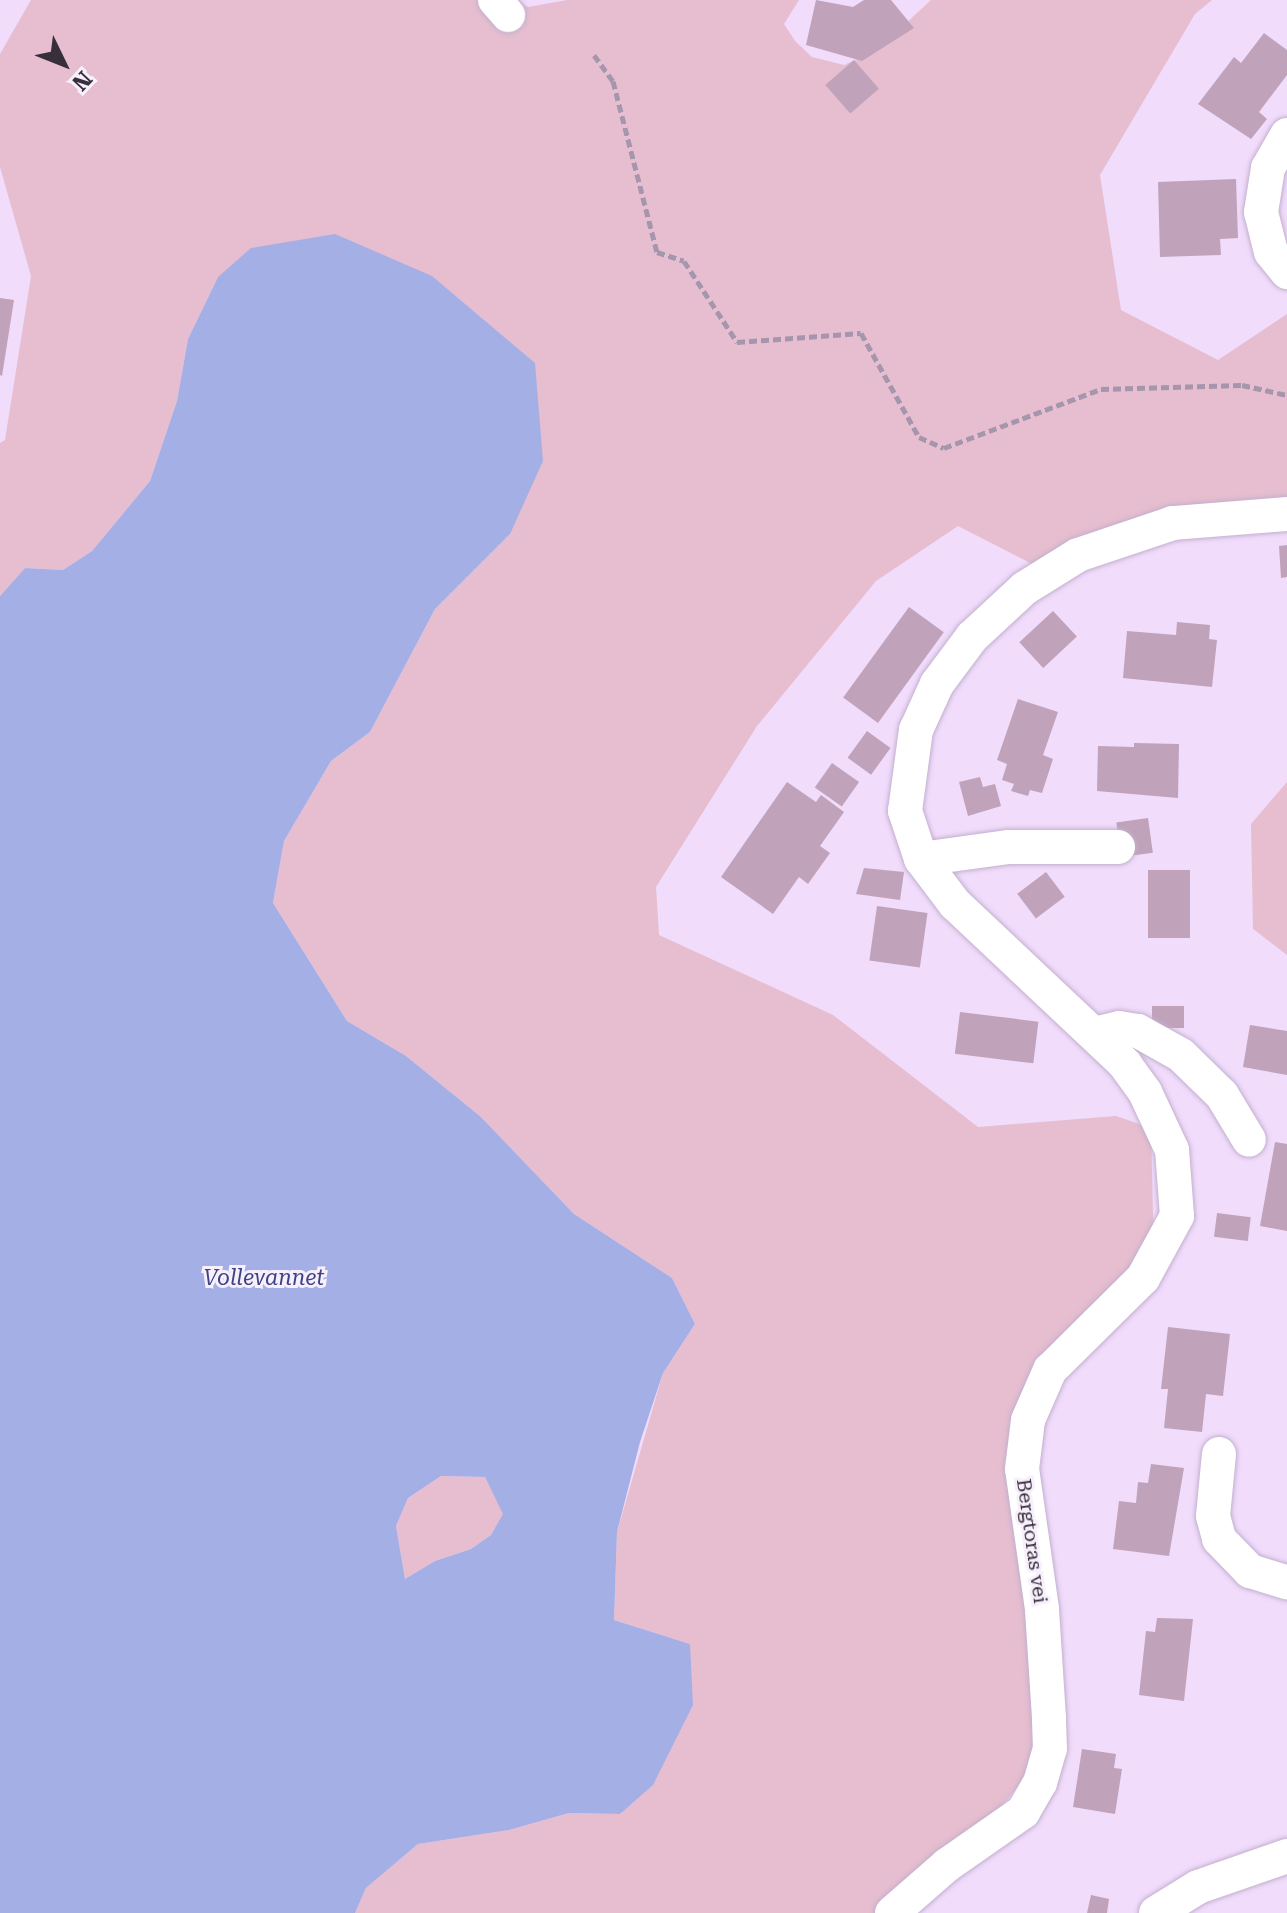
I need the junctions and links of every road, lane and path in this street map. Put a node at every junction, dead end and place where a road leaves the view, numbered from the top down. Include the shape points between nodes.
1 (594, 55) dead end
2 (1287, 135) edge
3 (1287, 272) edge
4 (1287, 395) edge
5 (1287, 514) edge
6 (1118, 847) dead end
7 (921, 859) junction
8 (1094, 1034) junction
9 (1249, 1140) dead end
10 (1219, 1454) dead end
11 (1287, 1582) edge
12 (1287, 1856) edge
13 (892, 1913) edge
14 (1156, 1913) edge

1 - 4 path via 613,81 657,252 684,261 737,342 861,333 919,437 944,448 1101,389 1242,385
2 - 3 street via 1268,168 1261,212 1271,252
5 - 7 street, Bergtoras vei via 1199,518 1140,531 1078,555 1005,606 937,684 916,730 905,811
6 - 7 street via 1009,847
7 - 8 street, Bergtoras vei via 955,904
8 - 9 street via 1119,1028 1138,1031 1181,1055 1222,1095
8 - 13 street, Bergtoras vei via 1125,1064 1164,1122 1172,1150 1177,1216 1143,1278 1050,1370 1028,1420 1022,1469 1042,1609 1049,1718 1050,1749 1040,1783 1023,1812 947,1865
10 - 11 street via 1213,1516 1219,1539 1250,1571
12 - 14 street via 1198,1887

